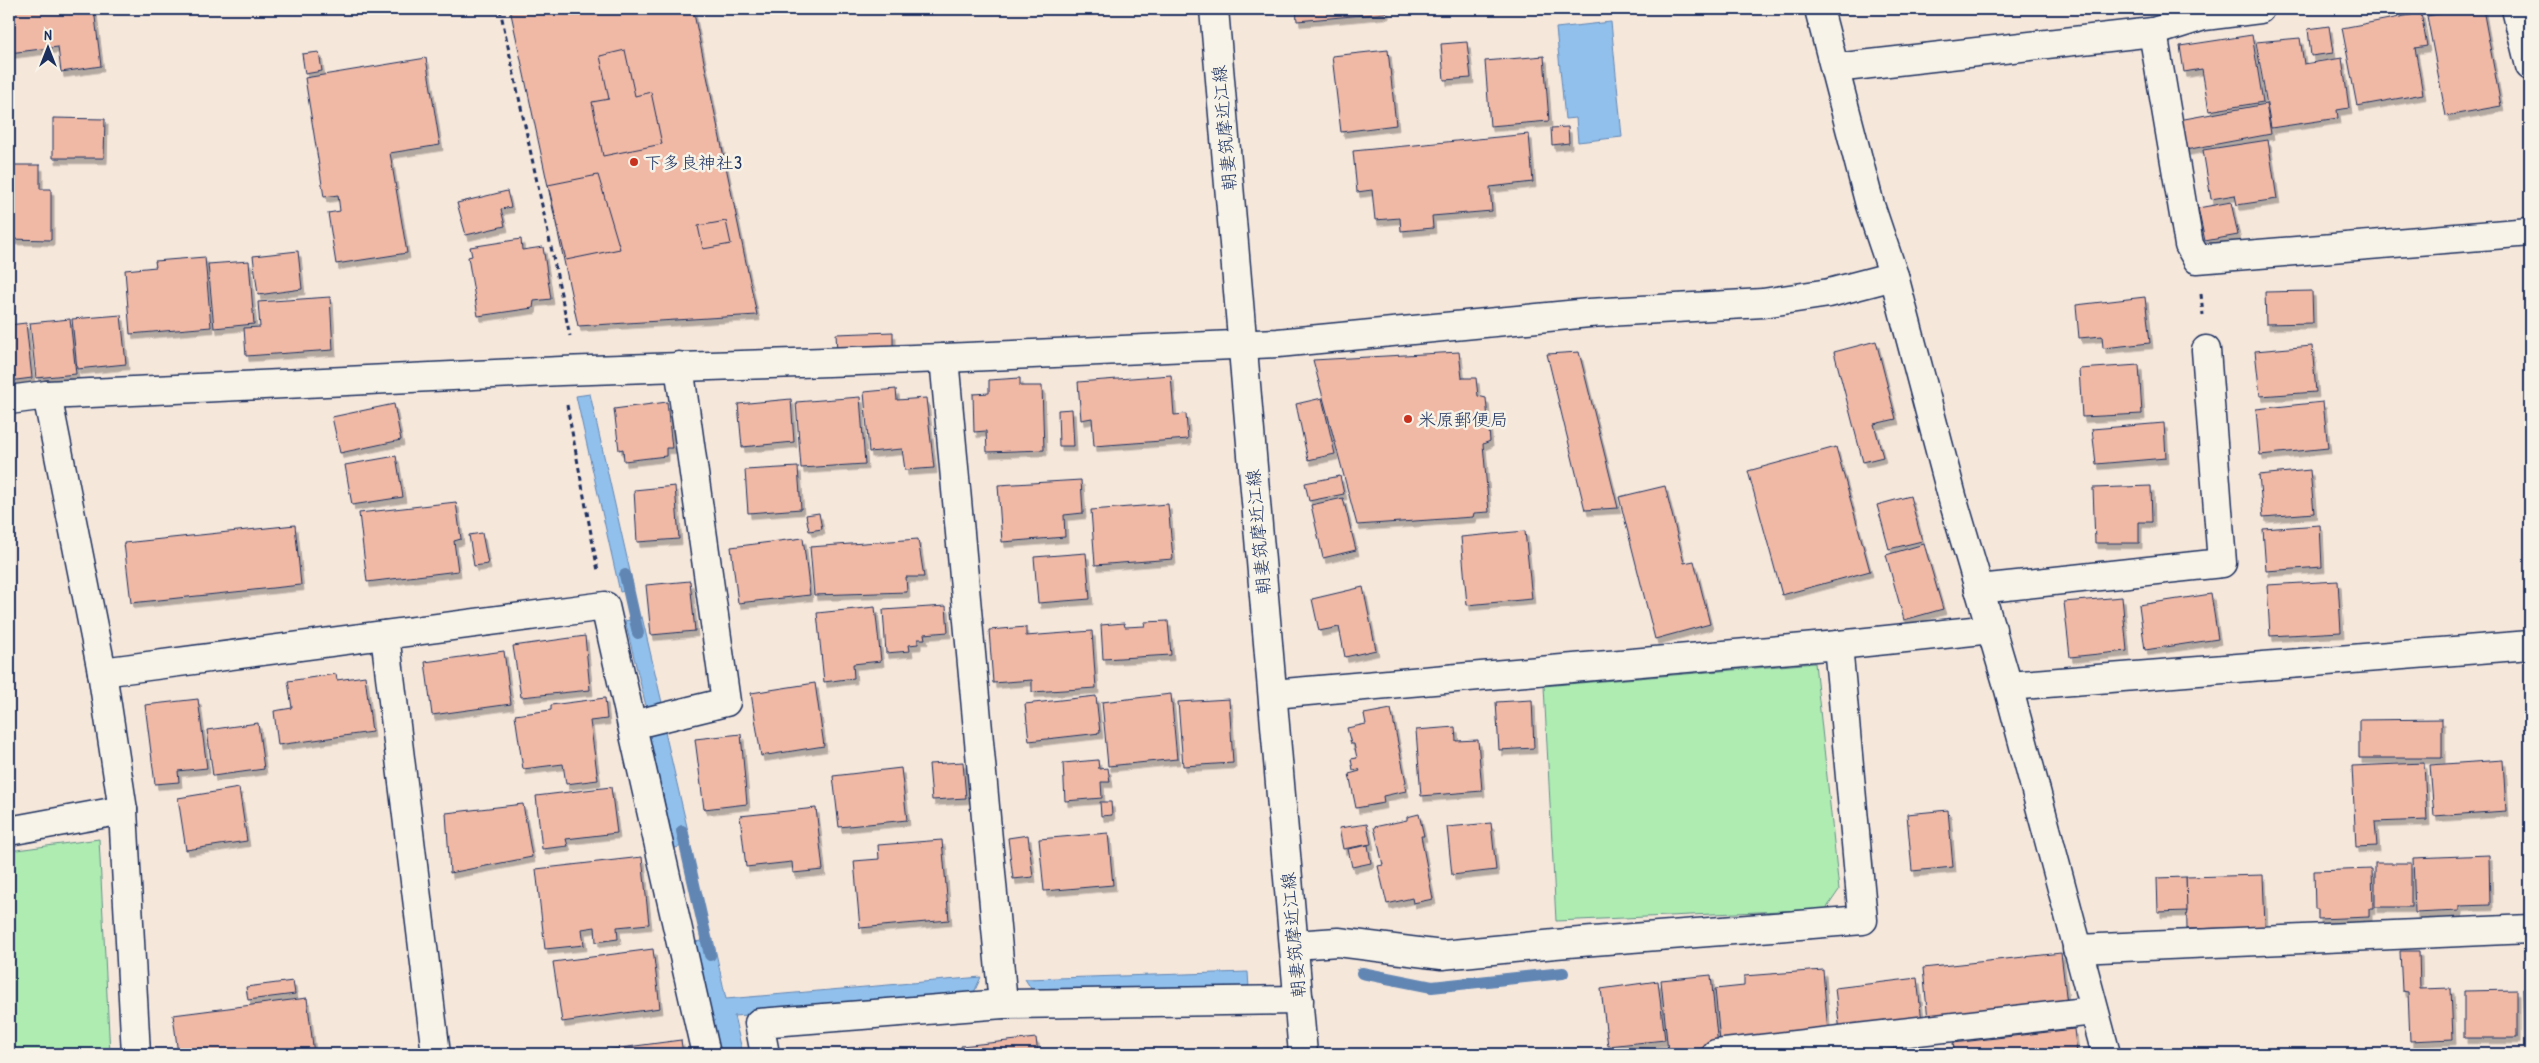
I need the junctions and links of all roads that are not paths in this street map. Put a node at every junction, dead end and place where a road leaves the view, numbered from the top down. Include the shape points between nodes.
1 (1214, 9) edge
2 (1819, 9) edge
3 (2260, 9) edge
4 (2516, 9) edge
5 (2203, 12) edge
6 (2153, 32) junction
7 (2530, 66) edge
8 (1835, 68) junction
9 (2530, 232) edge
10 (1894, 276) junction
11 (1242, 345) junction
12 (2206, 350) road end
13 (944, 358) junction
14 (679, 366) junction
15 (47, 395) junction
16 (9, 400) edge
17 (1979, 589) junction
18 (1992, 629) junction
19 (385, 635) junction
20 (1838, 645) junction
21 (2530, 645) edge
22 (102, 672) junction
23 (2008, 686) junction
24 (1273, 694) junction
25 (649, 721) junction
26 (123, 810) junction
27 (9, 830) edge
28 (2530, 929) edge
29 (1294, 945) junction
30 (2077, 949) junction
31 (1299, 1000) junction
32 (1003, 1004) junction
33 (2094, 1011) junction
34 (136, 1054) edge
35 (436, 1054) edge
36 (706, 1054) edge
37 (765, 1054) edge
38 (1303, 1054) edge
39 (1716, 1054) edge
40 (2106, 1054) edge

1 - 11 street, 朝妻筑摩近江線
2 - 8 street
3 - 5 street
4 - 7 street
5 - 6 street
6 - 8 street
6 - 9 street via 2189,245 2198,259
8 - 10 street via 1870,205
10 - 11 street via 1829,293 1763,302 1589,312
10 - 17 street
11 - 13 street
11 - 24 street, 朝妻筑摩近江線
12 - 17 street via 2222,563
13 - 14 street
13 - 32 street
14 - 15 street
14 - 25 street via 726,702
15 - 16 street
15 - 22 street
17 - 18 street
18 - 20 street
18 - 23 street
19 - 22 street
19 - 25 street via 605,606
19 - 35 street
20 - 24 street
20 - 29 street via 1863,920 1442,955 1338,942
21 - 23 street
22 - 26 street
23 - 30 street
24 - 29 street, 朝妻筑摩近江線
25 - 36 street
26 - 27 street
26 - 34 street
28 - 30 street
29 - 31 street, 朝妻筑摩近江線
30 - 33 street
31 - 32 street
31 - 38 street, 朝妻筑摩近江線
32 - 37 street via 759,1023
33 - 39 street
33 - 40 street

